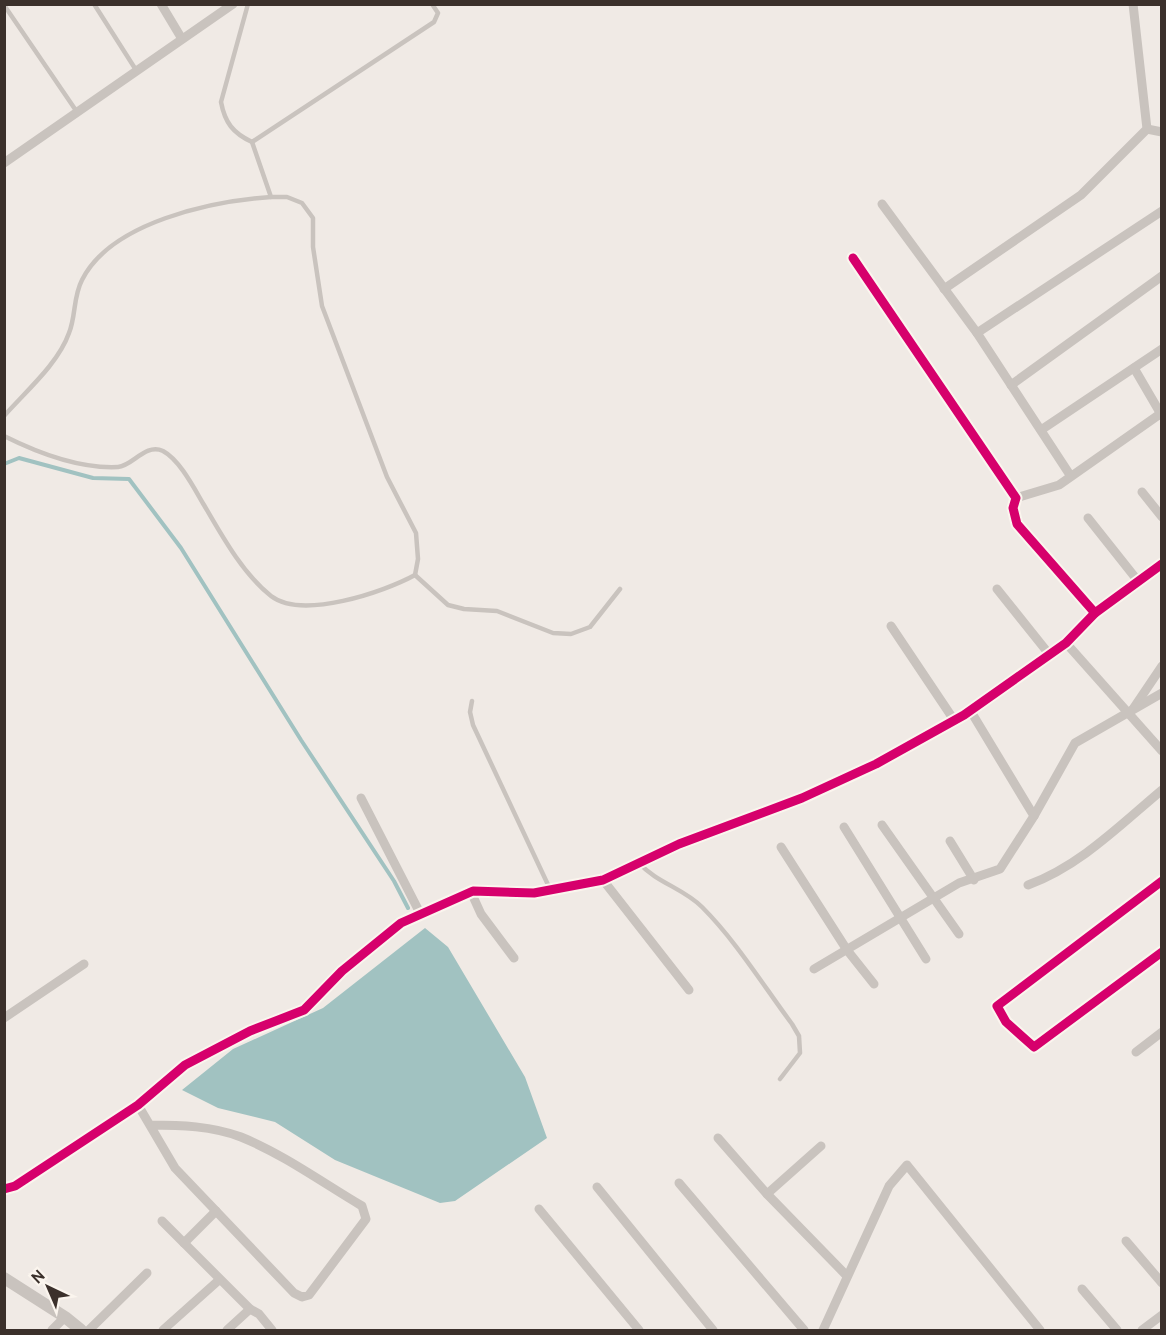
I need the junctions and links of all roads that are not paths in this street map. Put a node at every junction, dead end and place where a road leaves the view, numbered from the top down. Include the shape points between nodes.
1 (94, 4) edge
2 (161, 4) edge
3 (233, 4) edge
4 (248, 4) edge
5 (432, 4) edge
6 (1132, 4) edge
7 (4, 5) edge
8 (182, 39) junction
9 (137, 71) junction
10 (77, 112) junction
11 (1147, 129) junction
12 (1161, 132) edge
13 (252, 142) junction
14 (4, 163) edge
15 (271, 197) junction
16 (882, 204) dead end
17 (1161, 211) edge
18 (852, 258) dead end
19 (1161, 276) edge
20 (944, 289) junction
21 (977, 333) junction
22 (1161, 349) edge
23 (1134, 368) junction
24 (1011, 385) junction
25 (1161, 415) edge
26 (4, 416) edge
27 (1041, 430) junction
28 (4, 436) edge
29 (1070, 475) junction
30 (1142, 492) dead end
31 (1016, 498) junction
32 (1161, 517) edge
33 (1088, 518) dead end
34 (1161, 564) edge
35 (414, 575) junction
36 (1138, 581) junction
37 (620, 589) dead end
38 (997, 589) dead end
39 (1095, 613) junction
40 (891, 626) dead end
41 (1066, 643) junction
42 (1049, 654) junction
43 (1161, 666) edge
44 (1161, 693) edge
45 (472, 701) dead end
46 (970, 710) junction
47 (1131, 713) junction
48 (954, 720) junction
49 (1161, 752) edge
50 (1161, 790) edge
51 (361, 798) dead end
52 (1034, 816) junction
53 (882, 825) dead end
54 (844, 827) dead end
55 (950, 841) dead end
56 (781, 847) dead end
57 (639, 863) junction
58 (603, 880) junction
59 (974, 880) junction
60 (1161, 881) edge
61 (1028, 885) dead end
62 (550, 889) junction
63 (471, 892) junction
64 (932, 899) junction
65 (421, 915) junction
66 (899, 918) junction
67 (959, 934) dead end
68 (847, 950) junction
69 (1161, 952) edge
70 (514, 958) dead end
71 (926, 959) dead end
72 (84, 964) dead end
73 (814, 969) dead end
74 (874, 984) dead end
75 (689, 990) dead end
76 (4, 1018) edge
77 (1161, 1032) edge
78 (1136, 1052) dead end
79 (780, 1079) dead end
80 (138, 1105) junction
81 (150, 1125) junction
82 (718, 1138) dead end
83 (821, 1146) dead end
84 (679, 1183) dead end
85 (597, 1187) dead end
86 (4, 1188) edge
87 (767, 1194) junction
88 (539, 1209) dead end
89 (216, 1211) junction
90 (162, 1221) dead end
91 (1126, 1240) dead end
92 (184, 1243) junction
93 (147, 1273) dead end
94 (847, 1276) junction
95 (4, 1278) edge
96 (219, 1280) junction
97 (1161, 1283) edge
98 (1082, 1289) dead end
99 (250, 1310) junction
100 (1161, 1315) edge
101 (65, 1317) junction
102 (52, 1330) edge
103 (81, 1330) edge
104 (88, 1330) edge
105 (162, 1330) edge
106 (227, 1330) edge
107 (272, 1330) edge
108 (639, 1330) edge
109 (713, 1330) edge
110 (804, 1330) edge
111 (823, 1330) edge
112 (1040, 1330) edge
113 (1117, 1330) edge
114 (1142, 1330) edge

1 - 9 lane
2 - 8 street
3 - 8 street
4 - 13 lane via 221,102 224,117 235,134
5 - 13 lane via 438,13 434,22
6 - 11 street
7 - 10 lane
8 - 9 street
9 - 10 street
10 - 14 street
11 - 12 street
11 - 20 street via 1081,195
13 - 15 lane
15 - 26 lane via 232,200 154,221 106,251 77,291 69,334 51,363
15 - 35 lane via 287,197 302,203 313,218 322,306 387,477 416,533 418,559
16 - 20 street
17 - 21 street
18 - 31 street
19 - 24 street
20 - 21 street
21 - 24 street
22 - 23 street
23 - 25 street
23 - 27 street
24 - 27 street
25 - 29 street
27 - 29 street
28 - 35 lane via 34,451 82,464 120,467 150,450 163,451 186,474 242,565 272,597 292,605 331,604 397,585
29 - 31 street via 1051,489
30 - 32 street
31 - 39 street via 1013,508 1017,524
33 - 36 street
34 - 36 street
35 - 37 lane via 448,605 497,611 553,633 571,634 590,627
36 - 39 street
38 - 42 street
39 - 41 street
40 - 48 street
41 - 42 street
41 - 47 street
42 - 46 street
43 - 47 street
44 - 47 street
45 - 62 lane via 473,725
46 - 48 street
46 - 52 street
47 - 49 street
47 - 52 street via 1075,743
48 - 57 street via 876,764 813,793
50 - 61 street via 1080,858 1048,878
51 - 65 street
52 - 59 street via 1000,870
53 - 64 street
54 - 66 street
55 - 59 street
56 - 68 street
57 - 58 street
57 - 79 lane via 650,875 702,906 792,1024 799,1036 800,1053
58 - 62 street
58 - 75 street
59 - 64 street via 959,883
60 - 69 street via 997,1006 1006,1022 1034,1047
62 - 63 street via 534,893
63 - 65 street
63 - 70 street via 481,914
64 - 66 street
64 - 67 street
65 - 80 street via 401,923 342,971 304,1010 250,1031 185,1065
66 - 68 street
66 - 71 street
68 - 73 street
68 - 74 street
72 - 76 street
77 - 78 street
80 - 81 street
80 - 86 street via 15,1186
81 - 89 street via 175,1168
81 - 89 street via 204,1128 240,1137 362,1206 366,1219 315,1288 302,1297 286,1286
82 - 87 street
83 - 87 street
84 - 110 street
85 - 109 street
87 - 94 street
88 - 108 street
89 - 92 street
90 - 92 street
91 - 97 street
92 - 96 street
93 - 104 street
94 - 111 street
94 - 112 street via 889,1186 907,1165
95 - 101 street
96 - 99 street
96 - 105 street
98 - 113 street
99 - 106 street
99 - 107 street via 259,1314
100 - 114 street
101 - 102 street
101 - 103 street

